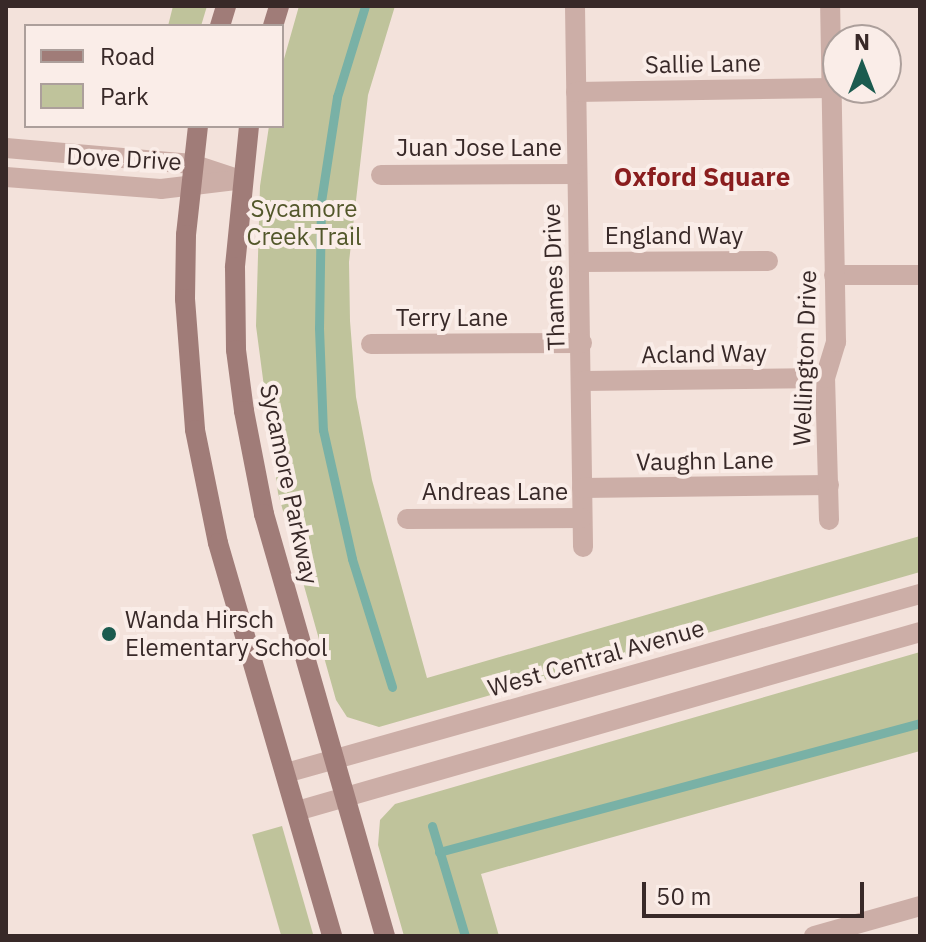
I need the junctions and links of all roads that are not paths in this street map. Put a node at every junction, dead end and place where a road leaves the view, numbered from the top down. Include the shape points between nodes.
1 (575, 6) edge
2 (822, 88) edge
3 (576, 92) junction
4 (831, 104) edge
5 (198, 128) edge
6 (249, 128) edge
7 (6, 148) edge
8 (192, 164) junction
9 (577, 174) junction
10 (381, 175) dead end
11 (6, 177) edge
12 (240, 180) junction
13 (189, 189) junction
14 (768, 261) dead end
15 (580, 262) junction
16 (834, 275) junction
17 (920, 275) edge
18 (582, 343) junction
19 (371, 344) dead end
20 (825, 378) junction
21 (583, 381) junction
22 (829, 485) junction
23 (582, 488) junction
24 (582, 518) junction
25 (407, 519) dead end
26 (829, 520) dead end
27 (583, 547) dead end
28 (920, 594) edge
29 (920, 632) edge
30 (334, 759) junction
31 (286, 773) junction
32 (344, 797) junction
33 (297, 811) junction
34 (920, 906) edge
35 (332, 936) edge
36 (385, 936) edge
37 (814, 936) edge

1 - 3 street, Thames Drive
2 - 3 street, Sallie Lane
3 - 9 street, Thames Drive
4 - 16 street, Wellington Drive
5 - 8 main road
6 - 12 main road, Sycamore Parkway
7 - 8 street, Dove Drive
8 - 12 street, Dove Drive
8 - 13 main road
9 - 10 street, Juan Jose Lane
9 - 15 street, Thames Drive
11 - 13 street, Dove Drive
12 - 13 street, Dove Drive
12 - 30 main road, Sycamore Parkway via 236,350 244,411 264,514
13 - 31 main road via 185,299 195,430 218,543
14 - 15 street, England Way
15 - 18 street, Thames Drive
16 - 17 street
16 - 20 street, Wellington Drive via 836,342
18 - 19 street, Terry Lane
18 - 21 street, Thames Drive
20 - 21 street, Acland Way
20 - 22 street, Wellington Drive
21 - 23 street, Thames Drive
22 - 23 street, Vaughn Lane
22 - 26 street, Wellington Drive
23 - 24 street, Thames Drive
24 - 25 street, Andreas Lane
24 - 27 street, Thames Drive
28 - 30 street, West Central Avenue
29 - 32 street
30 - 31 street, West Central Avenue
30 - 32 main road, Sycamore Parkway
31 - 33 main road
32 - 33 street
32 - 36 main road, Sycamore Parkway
33 - 35 main road
34 - 37 street

